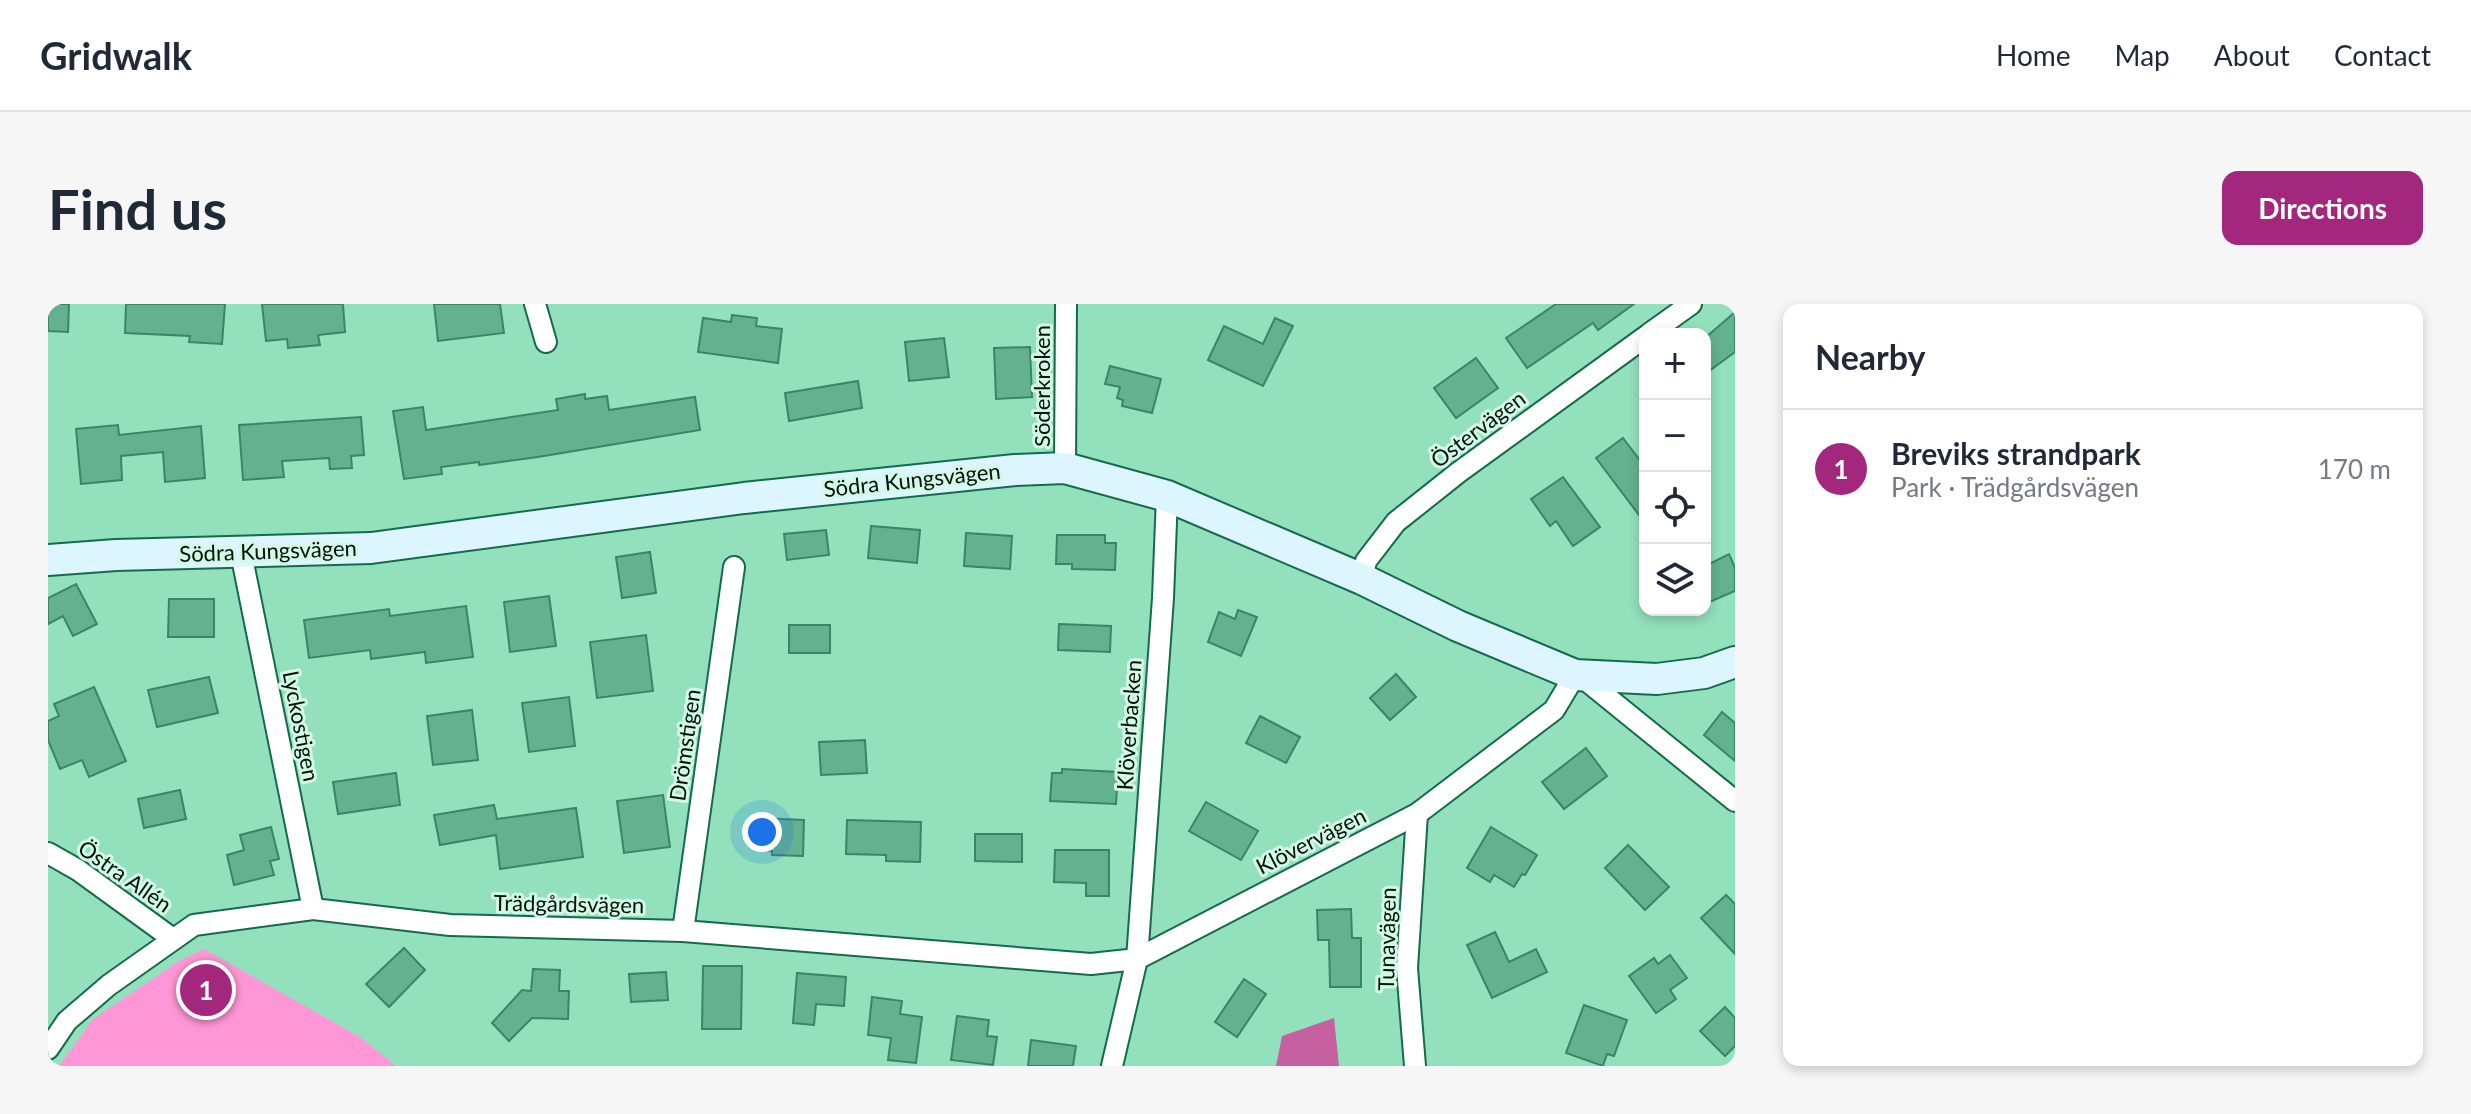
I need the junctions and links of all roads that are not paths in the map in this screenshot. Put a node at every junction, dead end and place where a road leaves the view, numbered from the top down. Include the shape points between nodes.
1 (535, 304) edge
2 (1066, 304) edge
3 (1691, 304) edge
4 (1658, 328) edge
5 (546, 342) dead end
6 (1639, 342) edge
7 (1065, 468) junction
8 (1167, 496) junction
9 (241, 553) junction
10 (48, 560) edge
11 (734, 567) dead end
12 (1362, 579) junction
13 (1735, 662) edge
14 (1578, 676) junction
15 (1735, 801) edge
16 (1417, 814) junction
17 (48, 853) edge
18 (313, 909) junction
19 (683, 931) junction
20 (173, 939) junction
21 (1137, 959) junction
22 (48, 1049) edge
23 (1112, 1066) edge
24 (1415, 1066) edge

1 - 5 street
2 - 7 street, Söderkroken
3 - 4 street, Östervägen
6 - 12 street, Östervägen via 1396,522 1366,561
7 - 8 street, Södra Kungsvägen
7 - 9 street, Södra Kungsvägen via 744,498 371,548
8 - 12 street, Södra Kungsvägen
8 - 21 street, Klöverbacken
9 - 10 street, Södra Kungsvägen
9 - 18 street, Lyckostigen
11 - 19 street, Drömstigen
12 - 14 street, Södra Kungsvägen
13 - 14 street, Södra Kungsvägen via 1704,673 1657,679
14 - 15 street
14 - 16 street, Klövervägen via 1554,710
16 - 21 street, Klövervägen
16 - 24 street, Tunavägen via 1407,968
17 - 20 street, Östra Allén
18 - 19 street, Trädgårdsvägen via 450,925
18 - 20 street, Trädgårdsvägen via 194,925
19 - 21 street, Trädgårdsvägen via 1091,964
20 - 22 street, Trädgårdsvägen via 77,1012
21 - 23 street

